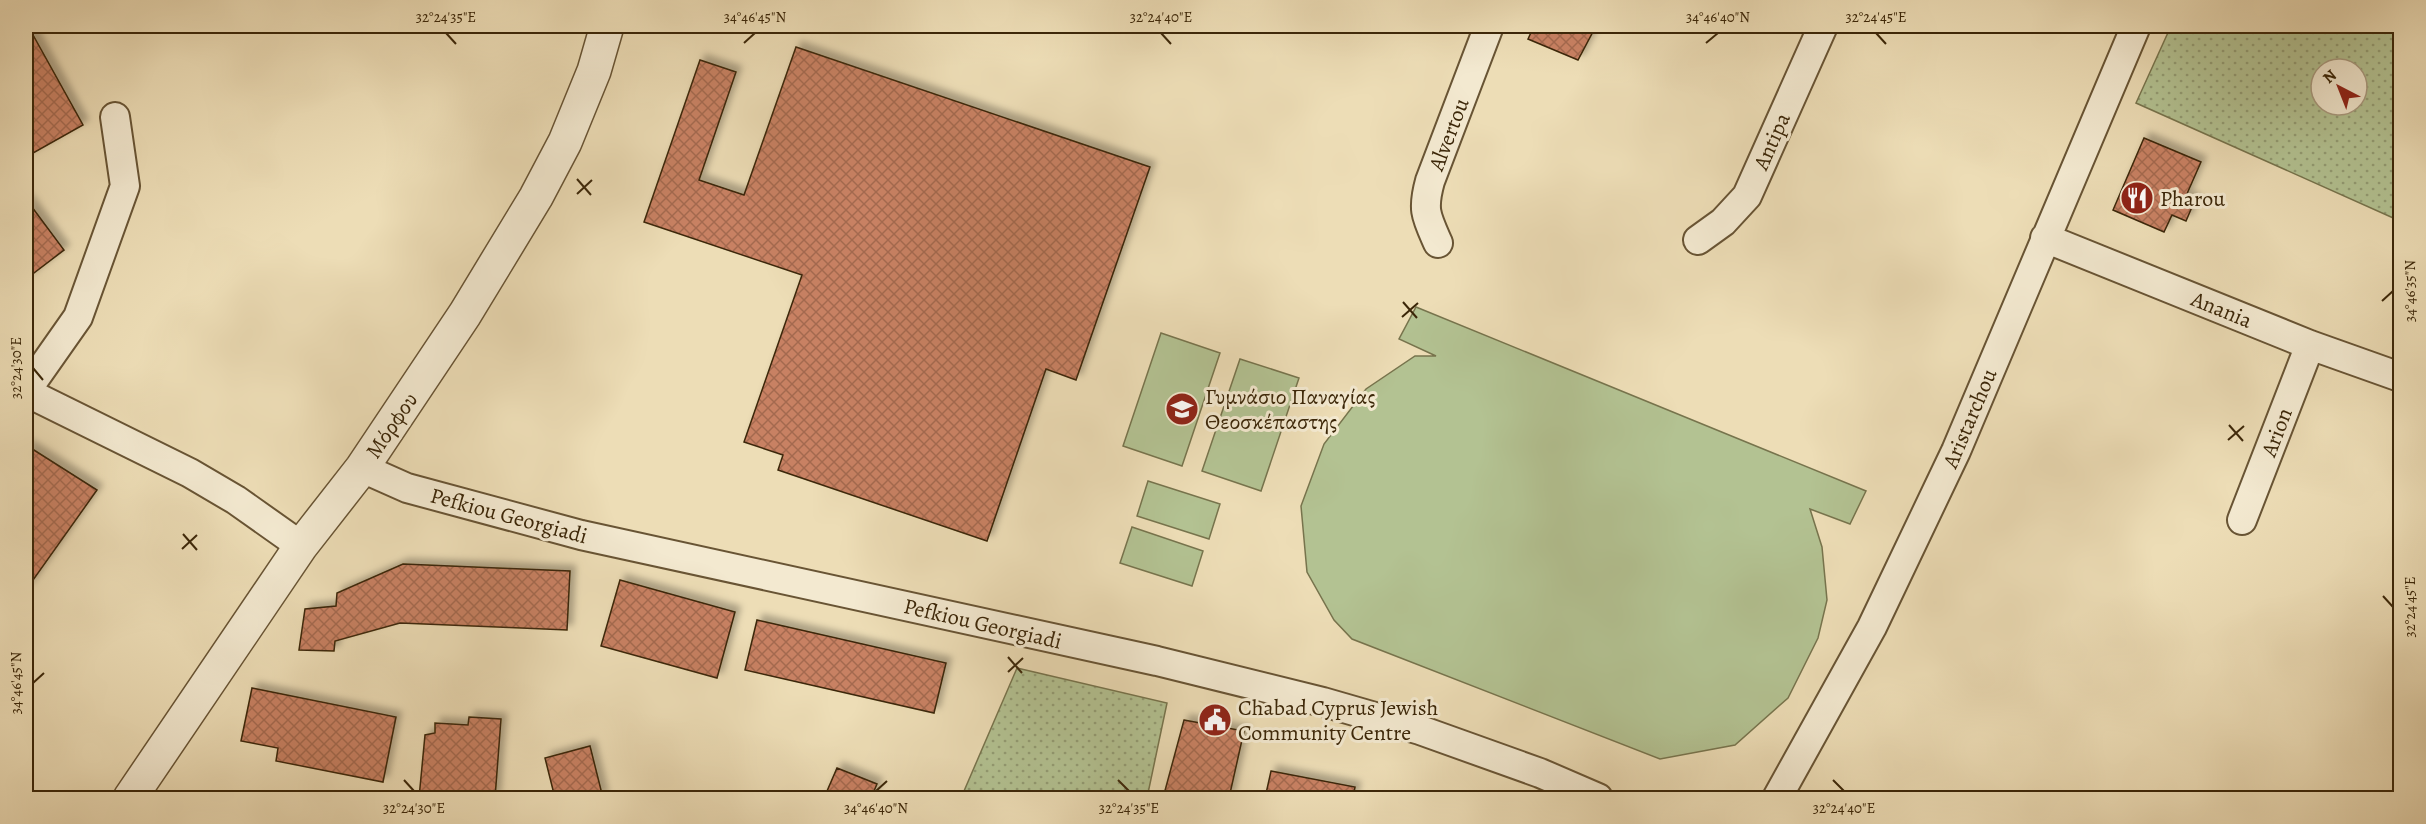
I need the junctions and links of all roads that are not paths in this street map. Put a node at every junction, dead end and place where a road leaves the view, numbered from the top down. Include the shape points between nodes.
1 (607, 26) edge
2 (1489, 26) edge
3 (1823, 26) edge
4 (2131, 27) edge
5 (115, 117) dead end
6 (2045, 238) junction
7 (1698, 240) dead end
8 (1438, 243) dead end
9 (2310, 345) junction
10 (2400, 377) edge
11 (26, 392) edge
12 (362, 468) junction
13 (2242, 520) dead end
14 (301, 546) junction
15 (130, 798) edge
16 (1598, 798) edge
17 (1777, 798) edge

1 - 12 street, Μόρφου via 594,71 565,142 536,197 465,314
2 - 8 street, Alvertou via 1425,200 1426,215
3 - 7 street, Antipa via 1747,196 1720,225
4 - 6 street, Aristarchou
5 - 11 street via 125,186 78,317
6 - 9 street, Anania
6 - 17 street, Aristarchou via 1956,451 1872,627
9 - 10 street, Anania
9 - 13 street, Arion
11 - 14 street via 190,473
12 - 14 street, Μόρφου
12 - 16 street, Pefkiou Georgiadi via 407,488 581,535 1157,661 1323,702 1420,730
14 - 15 street, Μόρφου

